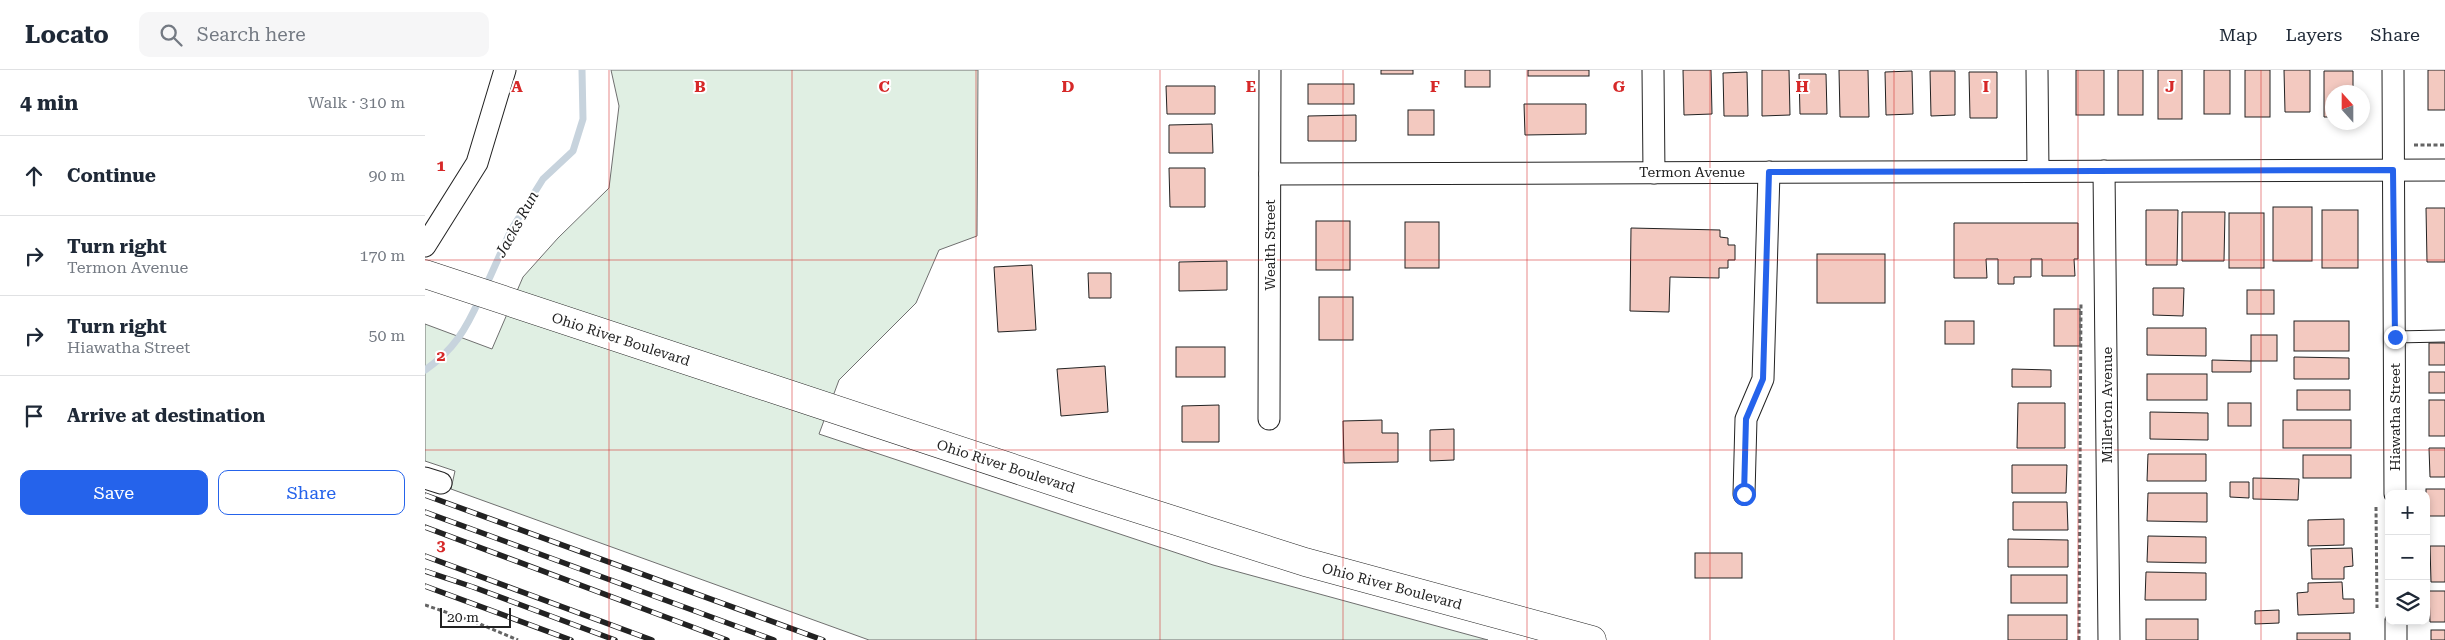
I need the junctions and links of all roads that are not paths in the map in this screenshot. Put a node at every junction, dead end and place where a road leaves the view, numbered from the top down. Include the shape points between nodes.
1 (505, 70) edge
2 (1270, 70) edge
3 (1653, 70) edge
4 (2037, 70) edge
5 (2393, 70) edge
6 (2393, 170) junction
7 (2445, 170) edge
8 (2039, 171) junction
9 (2105, 171) junction
10 (1769, 172) junction
11 (1654, 173) junction
12 (1270, 174) junction
13 (425, 246) edge
14 (425, 274) edge
15 (2445, 336) edge
16 (2395, 337) junction
17 (1269, 419) dead end
18 (2395, 490) edge
19 (1744, 494) dead end
20 (2396, 625) edge
21 (1592, 640) edge
22 (2109, 640) edge
23 (2396, 640) edge

1 - 13 street via 477,163
2 - 12 street, Wealth Street
3 - 11 street
4 - 8 street
5 - 6 street, Hiawatha Street
6 - 7 street, Termon Avenue
6 - 9 street, Termon Avenue
6 - 16 street, Hiawatha Street
8 - 9 street, Termon Avenue
8 - 10 street, Termon Avenue
9 - 22 street, Millerton Avenue
10 - 11 street, Termon Avenue
10 - 19 street via 1763,379 1746,419
11 - 12 street, Termon Avenue
12 - 17 street, Wealth Street
14 - 21 highway, Ohio River Boulevard via 1305,562
15 - 16 lane
16 - 18 street, Hiawatha Street
20 - 23 street

